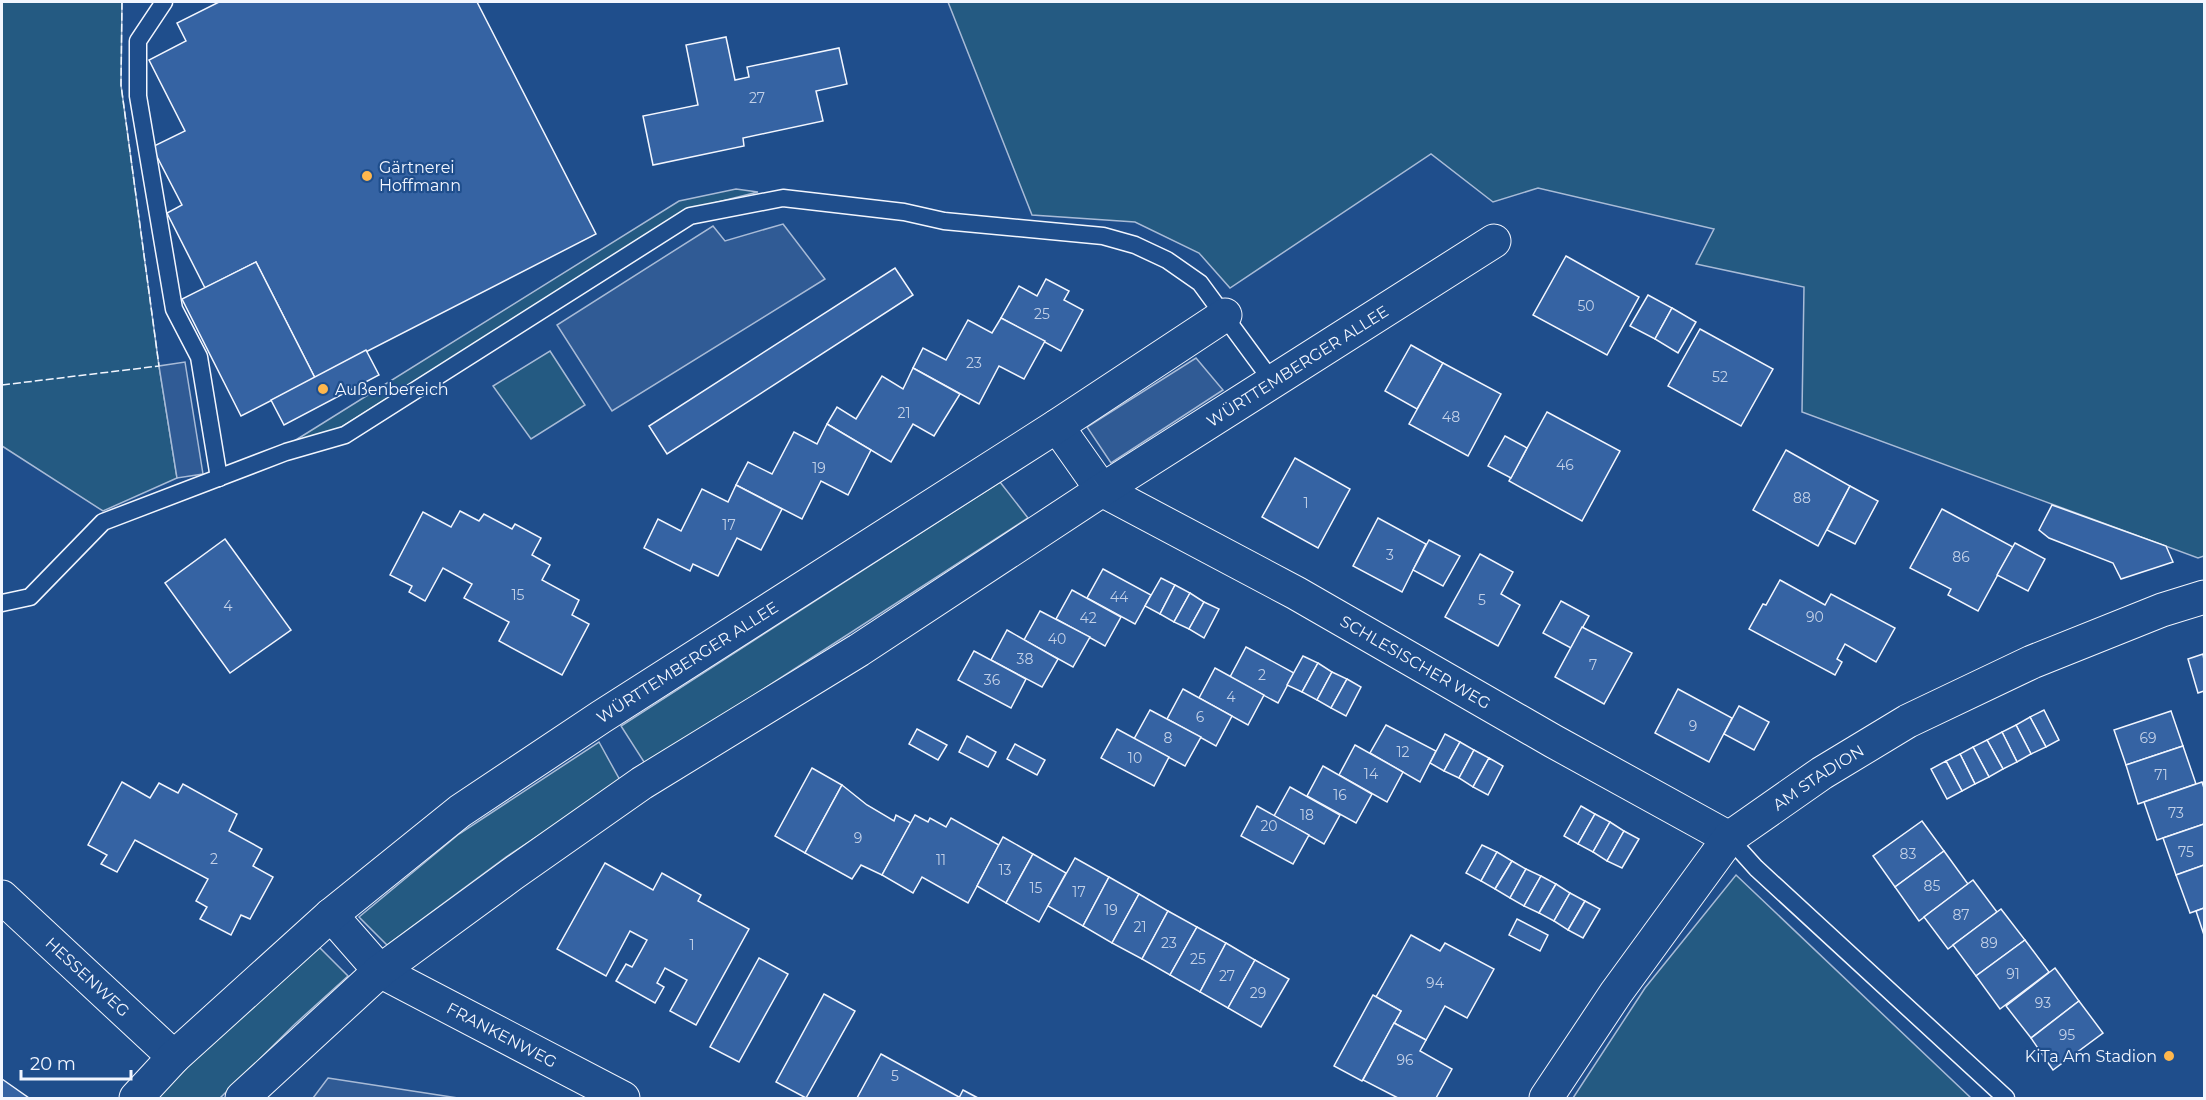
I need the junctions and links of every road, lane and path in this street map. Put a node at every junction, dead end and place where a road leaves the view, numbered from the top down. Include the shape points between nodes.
1 (164, 2) edge
2 (1494, 241) dead end
3 (1225, 315) junction
4 (1272, 381) junction
5 (1057, 426) junction
6 (219, 478) junction
7 (1102, 490) junction
8 (2205, 597) edge
9 (2, 603) edge
10 (1730, 838) junction
11 (2, 897) edge
12 (330, 915) junction
13 (380, 972) junction
14 (174, 1057) junction
15 (136, 1098) edge
16 (242, 1098) edge
17 (623, 1098) edge
18 (1546, 1098) edge
19 (2006, 1098) edge

1 - 6 lane via 138,41 138,96 174,309 199,357
2 - 4 street, WÜRTTEMBERGER ALLEE
3 - 4 lane
3 - 5 street, WÜRTTEMBERGER ALLEE
3 - 6 lane via 1200,283 1167,260 1103,236 944,221 904,212 783,198 690,216 345,435
4 - 7 street, WÜRTTEMBERGER ALLEE
5 - 7 street
5 - 12 street, WÜRTTEMBERGER ALLEE via 460,811
6 - 9 lane via 103,522 30,597
7 - 10 street, SCHLESISCHER WEG via 1296,594
7 - 13 street, WÜRTTEMBERGER ALLEE via 859,650 642,783
8 - 10 street, AM STADION via 2032,662 1908,722 1822,773
10 - 18 street, AM STADION via 1616,993
10 - 19 lane via 1756,868
11 - 14 street, HESSENWEG
12 - 13 street
12 - 14 street, WÜRTTEMBERGER ALLEE
13 - 16 street, WÜRTTEMBERGER ALLEE
13 - 17 street, FRANKENWEG
14 - 15 street, WÜRTTEMBERGER ALLEE

